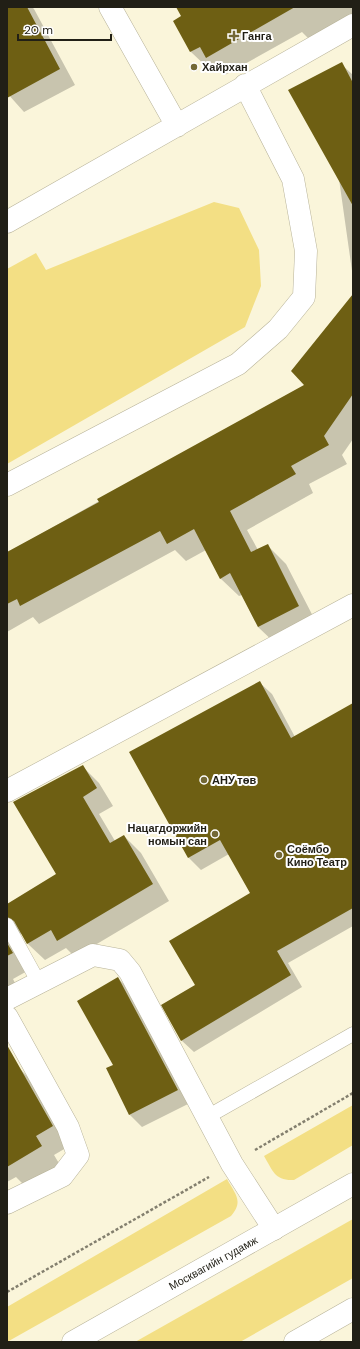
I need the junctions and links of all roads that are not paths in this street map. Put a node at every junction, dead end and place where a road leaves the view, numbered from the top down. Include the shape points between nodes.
1 (110, 7) edge
2 (353, 25) edge
3 (245, 85) junction
4 (177, 126) junction
5 (7, 222) edge
6 (7, 485) edge
7 (353, 605) edge
8 (7, 791) edge
9 (7, 925) edge
10 (39, 983) junction
11 (7, 999) edge
12 (7, 1017) edge
13 (353, 1034) edge
14 (207, 1117) junction
15 (353, 1184) edge
16 (7, 1203) edge
17 (274, 1228) junction
18 (353, 1310) edge
19 (73, 1342) edge
20 (295, 1342) edge

1 - 4 main road
2 - 3 main road
3 - 4 main road
3 - 6 main road via 293,179 306,251 304,297 278,328 238,364
4 - 5 main road
7 - 8 main road
9 - 10 lane
10 - 11 main road
10 - 14 main road via 93,955 120,960 130,972
12 - 16 main road via 68,1127 78,1156 62,1176
13 - 14 lane
14 - 17 main road via 232,1164
15 - 17 main road, Москвагийн гудамж
17 - 19 main road, Москвагийн гудамж
18 - 20 main road

